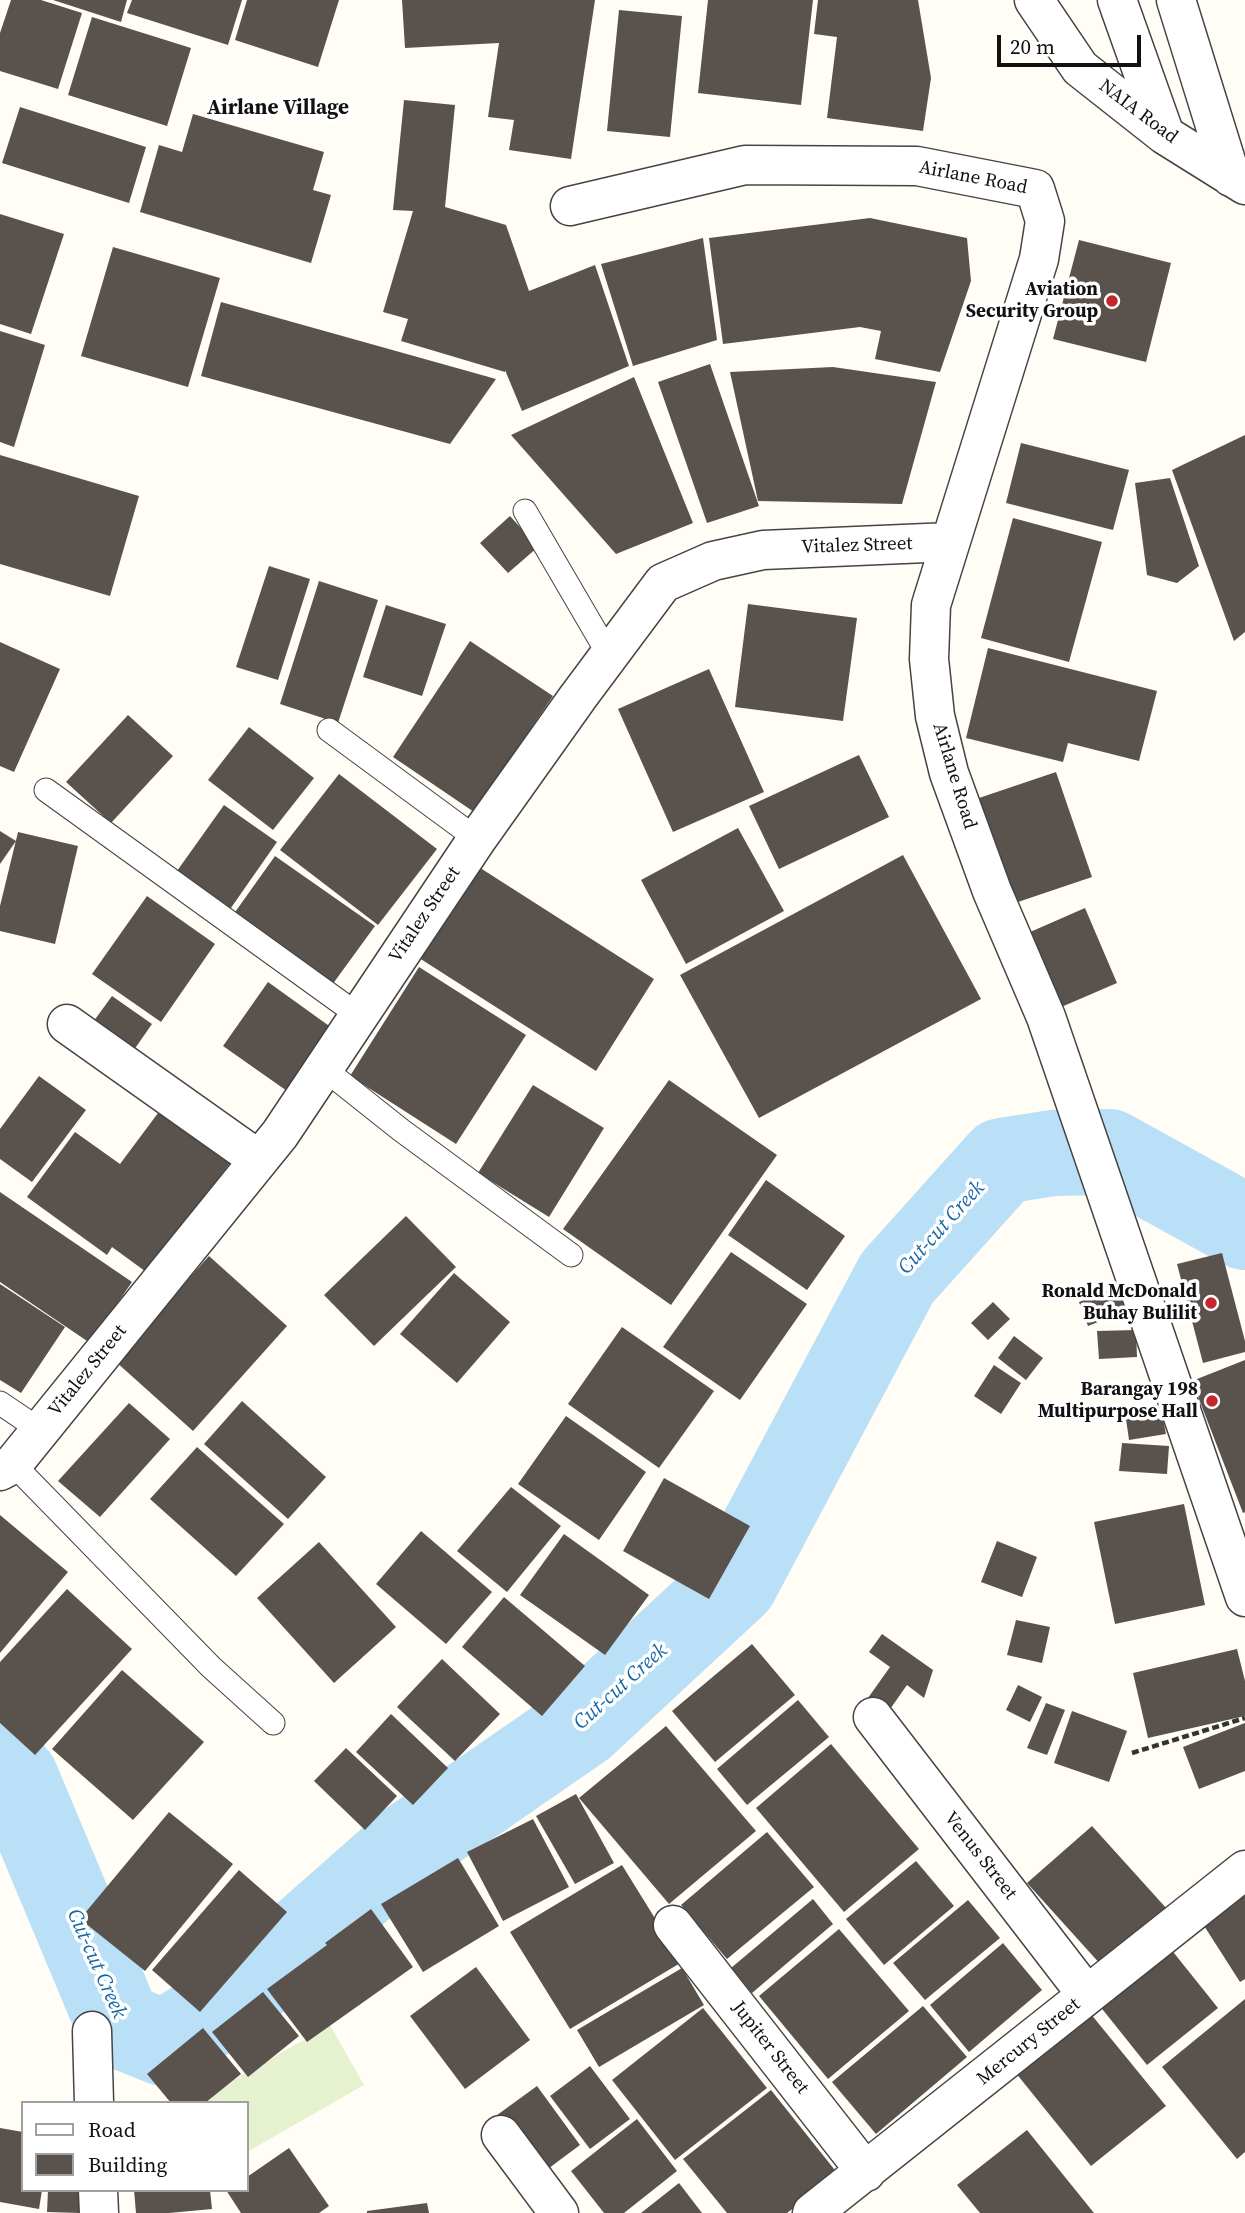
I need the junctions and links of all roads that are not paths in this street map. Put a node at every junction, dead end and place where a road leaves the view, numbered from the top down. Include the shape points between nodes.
1 (1034, 0) edge
2 (1117, 0) edge
3 (1175, 0) edge
4 (1165, 135) junction
5 (1238, 181) edge
6 (570, 206) dead end
7 (525, 511) dead end
8 (950, 542) junction
9 (609, 655) junction
10 (329, 730) dead end
11 (46, 790) dead end
12 (477, 839) junction
13 (358, 1015) junction
14 (67, 1024) dead end
15 (323, 1069) junction
16 (259, 1160) junction
17 (571, 1255) dead end
18 (0, 1403) edge
19 (40, 1430) junction
20 (6, 1468) edge
21 (1245, 1597) edge
22 (873, 1717) dead end
23 (273, 1723) dead end
24 (1245, 1870) edge
25 (673, 1925) dead end
26 (1087, 1995) junction
27 (92, 2031) dead end
28 (94, 2101) edge
29 (501, 2135) dead end
30 (98, 2192) edge
31 (843, 2197) edge
32 (99, 2213) edge
33 (559, 2213) edge

1 - 4 street, NAIA Road via 1080,68
2 - 4 street
3 - 5 street
4 - 5 street, NAIA Road
6 - 8 street, Airlane Road via 745,165 917,166 1035,189 1045,221 1039,259
7 - 9 lane
8 - 9 street, Vitalez Street via 763,550 713,561 663,583
8 - 21 street, Airlane Road via 931,605 929,659 935,716 949,773 1052,1034
9 - 12 street, Vitalez Street
10 - 12 lane
11 - 13 lane
12 - 13 street, Vitalez Street
13 - 15 street, Vitalez Street
14 - 16 street
15 - 16 street, Vitalez Street
15 - 17 lane
16 - 19 street, Vitalez Street
18 - 19 lane
19 - 20 street, Vitalez Street
20 - 23 lane
22 - 26 street, Venus Street
24 - 26 street, Mercury Street
25 - 31 street, Jupiter Street
26 - 31 street, Mercury Street
27 - 28 street
29 - 33 street
30 - 32 street

